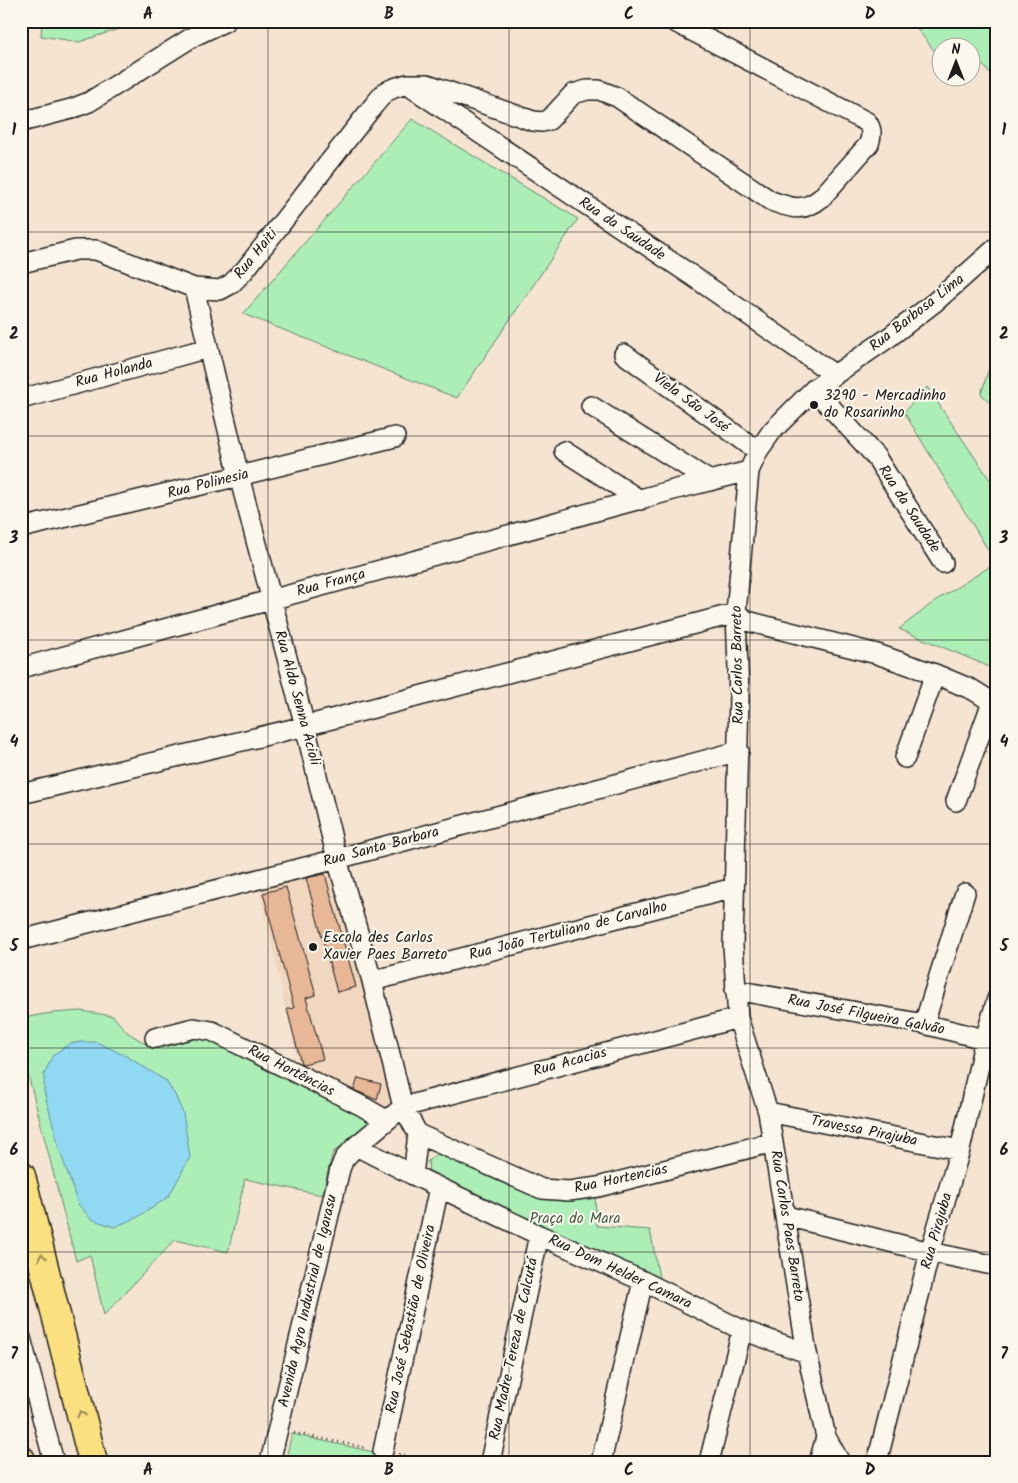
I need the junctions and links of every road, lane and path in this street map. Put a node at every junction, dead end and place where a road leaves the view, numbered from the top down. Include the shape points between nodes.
1 (226, 21) edge
2 (673, 21) edge
3 (407, 84) junction
4 (21, 122) edge
5 (997, 246) edge
6 (21, 263) edge
7 (194, 288) junction
8 (208, 348) junction
9 (624, 354) dead end
10 (835, 375) junction
11 (814, 389) junction
12 (21, 399) edge
13 (591, 406) dead end
14 (395, 437) dead end
15 (564, 451) dead end
16 (758, 451) junction
17 (749, 471) junction
18 (239, 476) junction
19 (710, 481) junction
20 (640, 500) junction
21 (21, 528) edge
22 (943, 563) dead end
23 (271, 599) junction
24 (736, 613) junction
25 (21, 668) edge
26 (935, 674) junction
27 (994, 704) edge
28 (306, 726) junction
29 (739, 751) junction
30 (905, 758) dead end
31 (21, 794) edge
32 (956, 801) dead end
33 (337, 859) junction
34 (734, 888) junction
35 (965, 893) dead end
36 (21, 940) edge
37 (372, 981) junction
38 (735, 990) junction
39 (997, 1000) edge
40 (738, 1018) junction
41 (924, 1024) junction
42 (155, 1038) dead end
43 (991, 1041) edge
44 (403, 1107) junction
45 (768, 1112) junction
46 (386, 1120) junction
47 (418, 1134) junction
48 (773, 1142) junction
49 (356, 1146) junction
50 (960, 1150) junction
51 (413, 1175) junction
52 (21, 1176) edge
53 (439, 1187) junction
54 (786, 1216) junction
55 (539, 1235) junction
56 (930, 1252) junction
57 (997, 1266) edge
58 (643, 1281) junction
59 (742, 1330) junction
60 (21, 1338) edge
61 (807, 1353) junction
62 (278, 1430) junction
63 (826, 1436) junction
64 (383, 1451) junction
65 (54, 1462) edge
66 (93, 1462) edge
67 (270, 1462) edge
68 (434, 1462) edge
69 (490, 1462) edge
70 (601, 1462) edge
71 (708, 1462) edge
72 (819, 1462) edge
73 (840, 1462) edge
74 (877, 1462) edge

1 - 4 street via 194,36 89,102
2 - 3 street via 866,122 870,127 869,144 814,205 792,208 771,201 617,97 599,90 573,94 549,120 542,122 427,84
3 - 7 street, Rua Haiti via 386,92 374,105 244,272 220,290
3 - 10 street, Rua da Saudade
5 - 10 street, Rua Barbosa Lima via 935,302
6 - 7 street, Rua Haiti via 76,250 96,250
7 - 8 street, Rua Aldo Senna Acioli
8 - 12 street, Rua Holanda
8 - 18 street, Rua Aldo Senna Acioli
9 - 16 street, Viela São José
10 - 11 street, Rua Carlos Barreto
11 - 16 street, Rua Carlos Barreto via 772,431
11 - 22 street, Rua da Saudade via 876,457
13 - 19 street
14 - 18 street, Rua Polinesia
15 - 20 street
16 - 17 street, Rua Carlos Barreto
17 - 19 street, Rua França
17 - 24 street, Rua Carlos Barreto
18 - 21 street, Rua Polinesia
18 - 23 street, Rua Aldo Senna Acioli
19 - 20 street, Rua França
20 - 23 street, Rua França
23 - 25 street, Rua França
23 - 28 street, Rua Aldo Senna Acioli
24 - 26 street via 746,622 877,654
24 - 28 street
24 - 29 street, Rua Carlos Barreto
26 - 27 street via 973,690
26 - 30 street
27 - 32 street
28 - 31 street
28 - 33 street, Rua Aldo Senna Acioli
29 - 33 street, Rua Santa Barbara
29 - 34 street, Rua Carlos Barreto
33 - 36 street, Rua Santa Barbara
33 - 37 street, Rua Aldo Senna Acioli
34 - 37 street, Rua João Tertuliano de Carvalho
34 - 38 street, Rua Carlos Barreto
35 - 41 street
37 - 44 street, Rua Aldo Senna Acioli
38 - 40 street, Rua Carlos Paes Barreto
38 - 41 street, Rua José Filgueira Galvão
39 - 43 street, Rua Pirajuba
40 - 44 street, Rua Acacias
40 - 45 street, Rua Carlos Paes Barreto
41 - 43 street, Rua José Filgueira Galvão
42 - 46 street, Rua Hortências via 194,1028 212,1030
43 - 50 street, Rua Pirajuba
44 - 46 street, Avenida Agro Industrial de Igarasu
44 - 47 street
45 - 48 street, Rua Carlos Paes Barreto
45 - 50 street, Travessa Pirajuba
46 - 49 street, Avenida Agro Industrial de Igarasu
47 - 48 street, Rua Hortencias via 542,1189 569,1191 598,1187
47 - 51 street
48 - 54 street, Rua Carlos Paes Barreto
49 - 51 street, Rua Dom Helder Camara
49 - 62 street, Avenida Agro Industrial de Igarasu via 340,1169
50 - 56 street, Rua Pirajuba
51 - 53 street, Rua Dom Helder Camara
66 -> 52 highway
53 - 55 street, Rua Dom Helder Camara
53 - 64 street, Rua José Sebastião de Oliveira
54 - 56 street
54 - 61 street, Rua Carlos Paes Barreto
55 - 58 street, Rua Dom Helder Camara
55 - 69 street, Rua Madre Tereza de Calcutá
56 - 57 street
56 - 74 street, Rua Pirajuba
58 - 59 street, Rua Dom Helder Camara
58 - 70 street
59 - 61 street, Rua Dom Helder Camara
59 - 71 street
60 - 65 street
61 - 63 street, Rua Carlos Paes Barreto
62 - 64 path
62 - 67 street, Avenida Agro Industrial de Igarasu
63 - 72 street
63 - 73 street, Rua Carlos Paes Barreto
64 - 68 path

